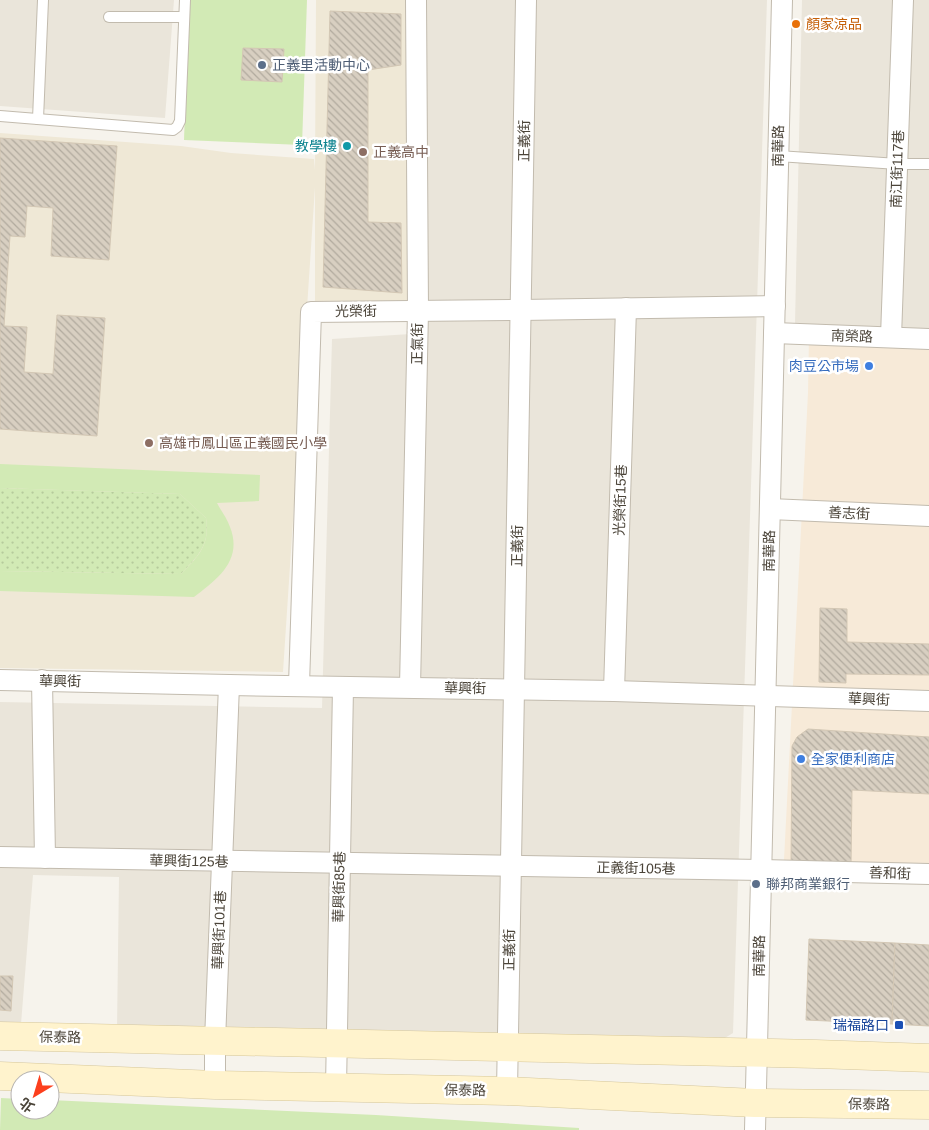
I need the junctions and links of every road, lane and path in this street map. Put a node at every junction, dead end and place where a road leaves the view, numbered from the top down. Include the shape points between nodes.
1 (43, 0) edge
2 (185, 0) edge
3 (416, 0) edge
4 (526, 0) edge
5 (782, 0) edge
6 (903, 0) edge
7 (184, 16) junction
8 (109, 17) dead end
9 (0, 116) edge
10 (38, 119) junction
11 (778, 156) junction
12 (898, 164) junction
13 (929, 164) edge
14 (775, 306) junction
15 (626, 308) junction
16 (521, 310) junction
17 (418, 311) junction
18 (774, 333) junction
19 (891, 337) junction
20 (929, 339) edge
21 (770, 509) junction
22 (929, 516) edge
23 (0, 680) edge
24 (42, 680) junction
25 (229, 686) junction
26 (299, 686) junction
27 (343, 687) junction
28 (410, 687) junction
29 (514, 689) junction
30 (614, 691) junction
31 (765, 696) junction
32 (929, 701) edge
33 (0, 858) edge
34 (45, 858) junction
35 (222, 861) junction
36 (339, 863) junction
37 (511, 866) junction
38 (761, 870) junction
39 (929, 874) edge
40 (0, 1036) edge
41 (215, 1041) junction
42 (336, 1044) junction
43 (508, 1048) junction
44 (756, 1053) junction
45 (929, 1058) edge
46 (0, 1076) edge
47 (215, 1085) junction
48 (336, 1088) junction
49 (507, 1091) junction
50 (755, 1102) junction
51 (929, 1105) edge
52 (755, 1130) edge

1 - 10 lane
2 - 7 lane
3 - 17 street, 正氣街
4 - 16 street, 正義街
5 - 11 street, 南華路
6 - 12 street, 南江街117巷
7 - 8 lane
7 - 10 lane via 180,120 173,130
9 - 10 lane
11 - 12 lane
11 - 14 street, 南華路
12 - 13 lane
12 - 19 street, 南江街117巷
14 - 15 street, 光榮街
14 - 18 street, 南華路
15 - 16 street, 光榮街
15 - 30 street, 光榮街15巷
16 - 17 street, 光榮街
16 - 29 street, 正義街
17 - 26 street, 光榮街 via 311,312
17 - 28 street, 正氣街
18 - 19 street, 南榮路
18 - 21 street, 南華路
19 - 20 street, 南榮路
21 - 22 street, 善志街
21 - 31 street, 南華路
23 - 24 street, 華興街
24 - 25 street, 華興街
24 - 34 street
25 - 26 street, 華興街
25 - 35 street, 華興街101巷
26 - 27 street, 華興街
27 - 28 street, 華興街
27 - 36 street, 華興街85巷
28 - 29 street, 華興街
29 - 30 street, 華興街
29 - 37 street, 正義街
30 - 31 street, 華興街
31 - 32 street, 華興街
31 - 38 street, 南華路
33 - 34 street, 華興街125巷
34 - 35 street, 華興街125巷
35 - 36 street, 華興街125巷
35 - 41 street, 華興街101巷
36 - 37 street, 華興街125巷
36 - 42 street, 華興街85巷
37 - 38 street, 正義街105巷
37 - 43 street, 正義街
38 - 39 street, 善和街
38 - 44 street, 南華路
40 - 41 street, 保泰路
41 - 42 street, 保泰路
41 - 47 street, 華興街101巷
42 - 43 street, 保泰路
42 - 48 street, 華興街85巷
43 - 44 street, 保泰路
43 - 49 street, 正義街
44 - 45 street, 保泰路
44 - 50 street, 南華路
46 - 47 street, 保泰路
47 - 48 street, 保泰路
48 - 49 street, 保泰路
49 - 50 street, 保泰路
50 - 51 street, 保泰路
50 - 52 street, 南華路

